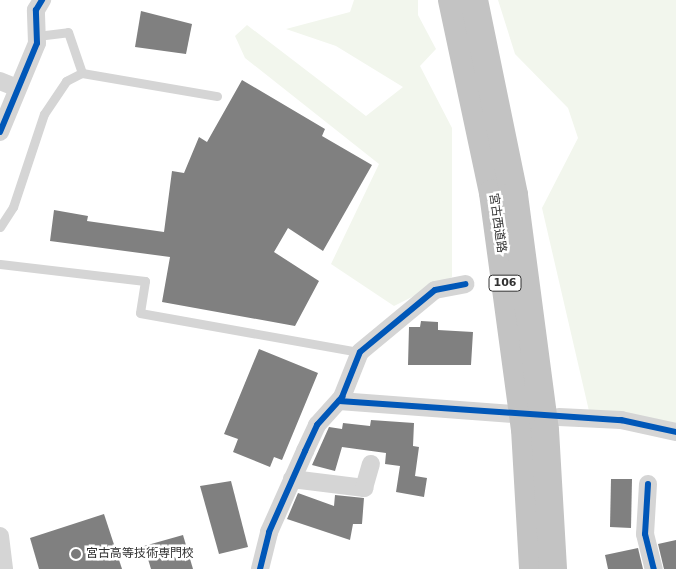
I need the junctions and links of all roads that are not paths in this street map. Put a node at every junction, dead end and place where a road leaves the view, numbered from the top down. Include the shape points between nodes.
1 (42, 0) edge
2 (452, 0) edge
3 (474, 0) edge
4 (37, 36) junction
5 (82, 73) junction
6 (8, 84) edge
7 (217, 96) dead end
8 (0, 132) edge
9 (0, 227) edge
10 (0, 264) edge
11 (465, 284) dead end
12 (360, 352) junction
13 (339, 401) junction
14 (510, 414) dead end
15 (559, 417) dead end
16 (676, 432) edge
17 (371, 464) dead end
18 (292, 479) junction
19 (648, 484) dead end
20 (0, 536) edge
21 (4, 569) edge
22 (260, 569) edge
23 (534, 569) edge
24 (553, 569) edge
25 (654, 569) edge

1 - 4 street via 36,10
2 - 23 highway, 宮古西道路 / 106 via 493,193 524,429
3 - 24 highway, 宮古西道路 / 106 via 514,195 545,430
4 - 5 lane via 68,32
4 - 6 street
5 - 7 lane
5 - 9 lane via 66,81 44,114 13,207
6 - 8 street
10 - 12 lane via 145,281 140,313
11 - 12 street via 435,290
12 - 13 street
13 - 14 street
13 - 18 street via 317,425
15 - 16 street via 621,420
17 - 18 street via 364,488
18 - 22 street via 269,532
19 - 25 street via 646,534
20 - 21 street

